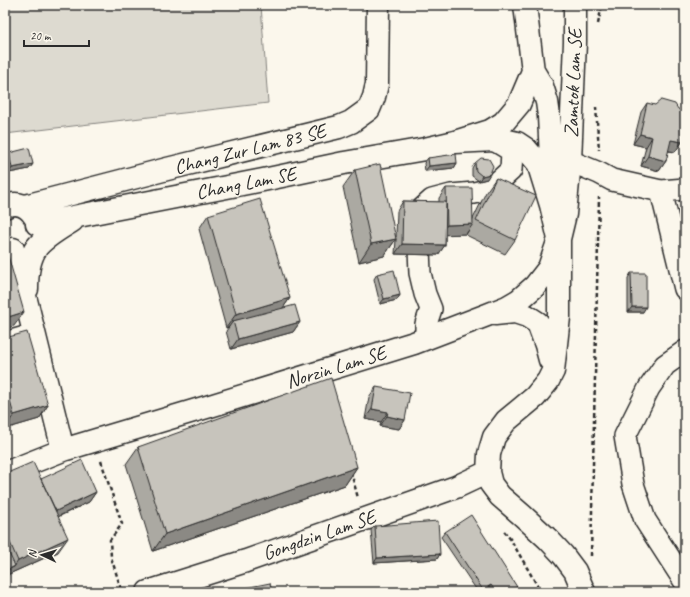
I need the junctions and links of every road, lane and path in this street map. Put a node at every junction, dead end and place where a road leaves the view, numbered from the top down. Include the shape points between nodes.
1 (378, 5) edge
2 (525, 5) edge
3 (575, 5) edge
4 (533, 71) junction
5 (494, 140) junction
6 (455, 142) junction
7 (570, 161) junction
8 (606, 176) junction
9 (685, 189) edge
10 (661, 191) junction
11 (550, 205) junction
12 (15, 206) edge
13 (81, 216) junction
14 (37, 224) junction
15 (559, 239) junction
16 (9, 248) edge
17 (685, 289) edge
18 (27, 304) junction
19 (488, 315) junction
20 (33, 329) junction
21 (5, 337) edge
22 (426, 338) junction
23 (685, 351) edge
24 (553, 371) junction
25 (94, 441) junction
26 (63, 450) junction
27 (351, 469) edge
28 (488, 472) junction
29 (5, 473) edge
30 (364, 519) junction
31 (501, 527) dead end
32 (591, 563) dead end
33 (685, 582) edge
34 (122, 592) edge
35 (148, 592) edge
36 (541, 592) edge
37 (584, 592) edge

1 - 12 main road, Chang Zur Lam 83 SE via 377,84 369,109 352,122 339,128
2 - 4 main road
3 - 7 main road, Zamtok Lam SE
4 - 6 main road, Chang Lam SE via 519,104 503,123 490,131
4 - 11 main road via 542,86 549,116
5 - 6 main road, Chang Lam SE
5 - 11 main road, Chang Lam SE via 517,144 533,156 538,163
5 - 22 street via 512,150 511,170 487,190 432,200 422,209 420,273 431,309 426,324
6 - 13 main road, Chang Lam SE
7 - 8 street
7 - 15 main road, Norzin Lam SE via 565,214
8 - 10 street
8 - 32 path
9 - 10 street
10 - 17 street
11 - 15 main road
12 - 14 main road via 31,211
13 - 14 main road, Chang Lam SE
13 - 18 main road via 37,247 28,276
14 - 16 main road via 36,234 30,242 22,248
15 - 19 main road, Norzin Lam SE via 549,268 535,286 519,300
15 - 24 main road via 559,317
16 - 18 main road
18 - 20 main road
19 - 22 main road, Norzin Lam SE
19 - 24 main road via 515,312 538,323
20 - 21 lane
20 - 26 main road
22 - 25 main road, Norzin Lam SE
23 - 33 street via 665,365 649,388 625,436 633,484 645,520
24 - 28 main road via 535,397 506,421 494,438 489,454
25 - 26 main road, Norzin Lam SE
25 - 34 path via 122,524 110,540
26 - 29 main road, Norzin Lam SE
27 - 30 path
28 - 30 main road, Gongdzin Lam SE via 456,487
28 - 37 main road via 491,484 500,496 563,555 575,571
30 - 35 main road, Gongdzin Lam SE via 246,561
31 - 36 path

